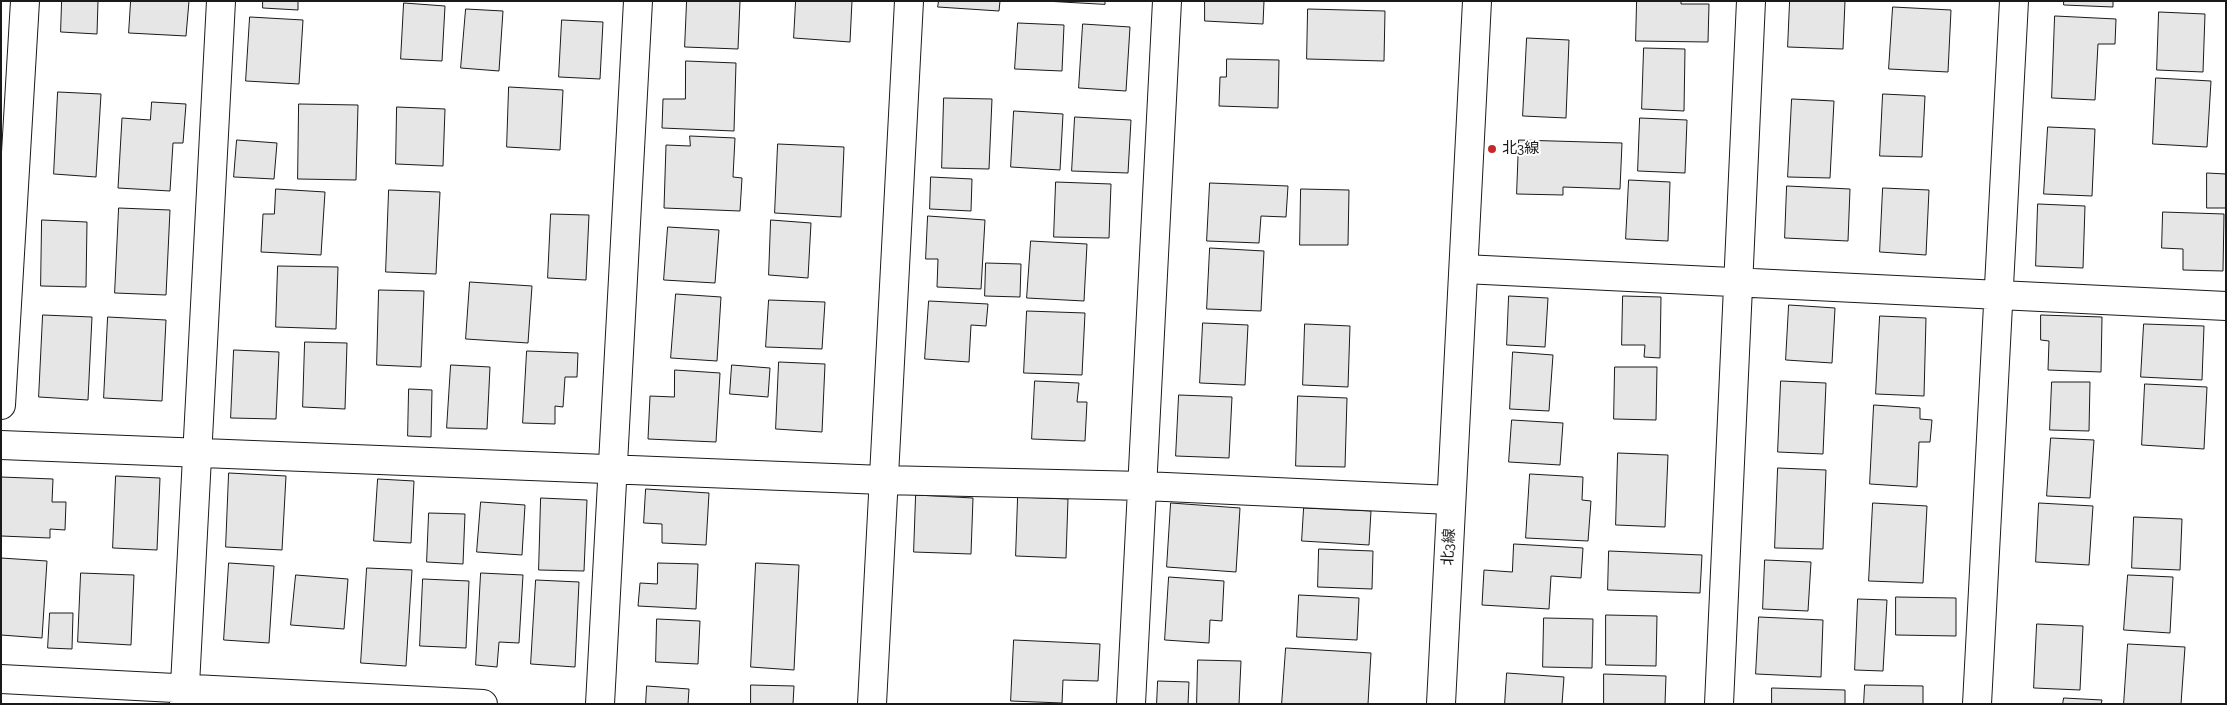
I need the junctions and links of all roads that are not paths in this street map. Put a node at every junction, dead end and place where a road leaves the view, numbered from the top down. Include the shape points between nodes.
1 (25, 1) edge
2 (221, 1) edge
3 (638, 1) edge
4 (909, 1) edge
5 (1167, 1) edge
6 (1477, 1) edge
7 (1752, 1) edge
8 (2014, 1) edge
9 (1464, 269) junction
10 (1739, 283) junction
11 (1997, 294) junction
12 (2226, 306) edge
13 (1, 405) edge
14 (1, 445) edge
15 (198, 452) junction
16 (614, 470) junction
17 (883, 480) junction
18 (1144, 486) junction
19 (1451, 500) junction
20 (1, 679) edge
21 (185, 696) edge
22 (483, 704) edge
23 (600, 704) edge
24 (872, 704) edge
25 (1131, 704) edge
26 (1441, 704) edge
27 (1719, 704) edge
28 (1977, 704) edge

1 - 13 street
2 - 15 street
3 - 16 street
4 - 17 street
5 - 18 street
6 - 9 street, 北3線
7 - 10 street
8 - 11 street
9 - 10 street
9 - 19 street, 北3線
10 - 11 street
10 - 27 street
11 - 12 street
11 - 28 street
14 - 15 street
15 - 16 street
15 - 21 street
16 - 17 street
16 - 23 street
17 - 18 street
17 - 24 street
18 - 19 street
18 - 25 street
19 - 26 street, 北3線
20 - 21 street
21 - 22 street

